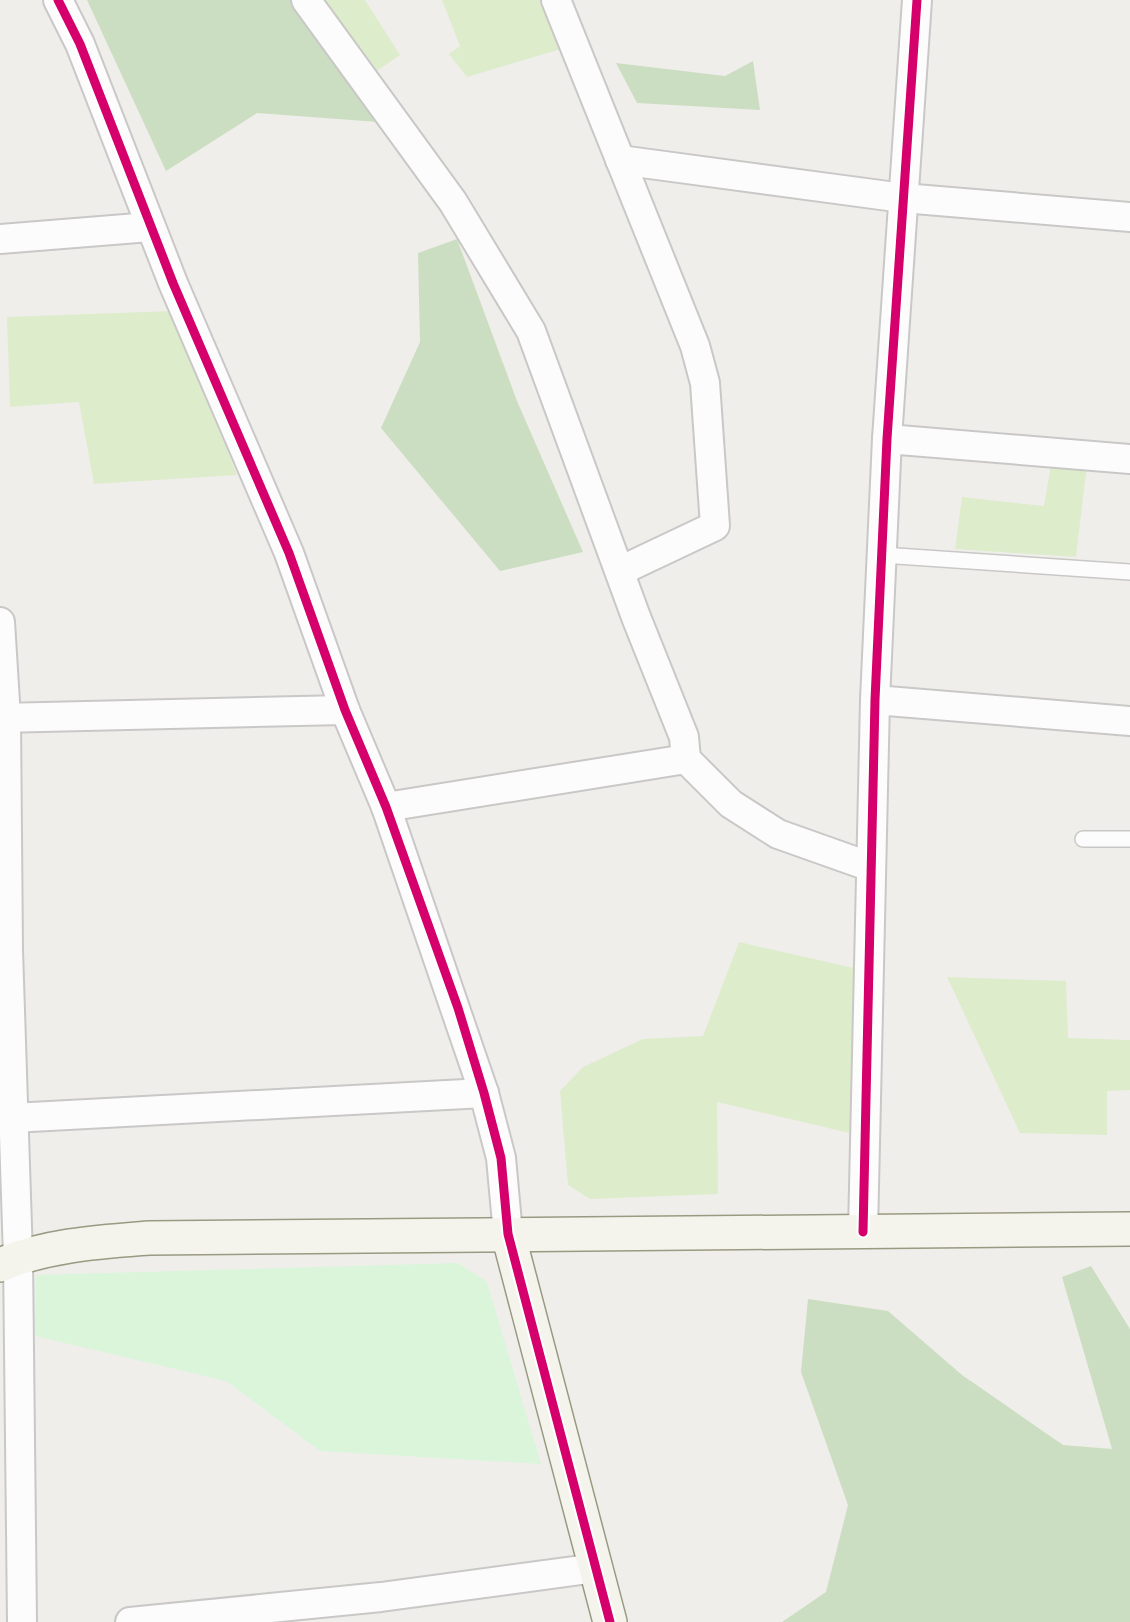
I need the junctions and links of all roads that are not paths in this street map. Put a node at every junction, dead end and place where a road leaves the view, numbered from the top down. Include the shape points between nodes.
1 (58, 0) edge
2 (306, 0) edge
3 (556, 0) edge
4 (917, 0) edge
5 (620, 160) junction
6 (903, 198) junction
7 (1130, 217) edge
8 (150, 227) junction
9 (0, 239) edge
10 (886, 439) junction
11 (1130, 459) edge
12 (882, 555) junction
13 (620, 572) junction
14 (1130, 572) edge
15 (0, 622) edge
16 (875, 700) junction
17 (345, 710) junction
18 (3, 718) edge
19 (1130, 721) edge
20 (686, 759) junction
21 (386, 807) junction
22 (1083, 839) dead end
23 (1130, 839) edge
24 (871, 867) junction
25 (4, 938) edge
26 (484, 1093) junction
27 (12, 1118) junction
28 (8, 1180) edge
29 (1130, 1229) edge
30 (863, 1232) junction
31 (508, 1234) junction
32 (9, 1261) edge
33 (596, 1568) junction
34 (382, 1609) edge
35 (22, 1622) edge
36 (130, 1622) edge
37 (610, 1622) edge

1 - 8 street via 80,44
2 - 13 street via 453,202 531,331
3 - 5 street
4 - 6 street
5 - 6 street
5 - 13 street via 705,383 715,526
6 - 7 street
6 - 10 street
8 - 9 street
8 - 17 street via 289,553
10 - 11 street
10 - 12 street
12 - 14 lane
12 - 16 street
13 - 20 street via 684,737
15 - 18 street
16 - 19 street
16 - 24 street
17 - 18 street
17 - 21 street
18 - 25 street
20 - 21 street
20 - 24 street via 731,804 778,834
21 - 26 street
22 - 23 lane
24 - 30 street
25 - 27 street
26 - 27 street
26 - 31 street via 501,1158
27 - 28 street
28 - 32 street
29 - 30 street
30 - 31 street
31 - 32 street via 149,1238 84,1243
31 - 33 street
32 - 35 street
33 - 34 street
33 - 37 street
34 - 36 street

